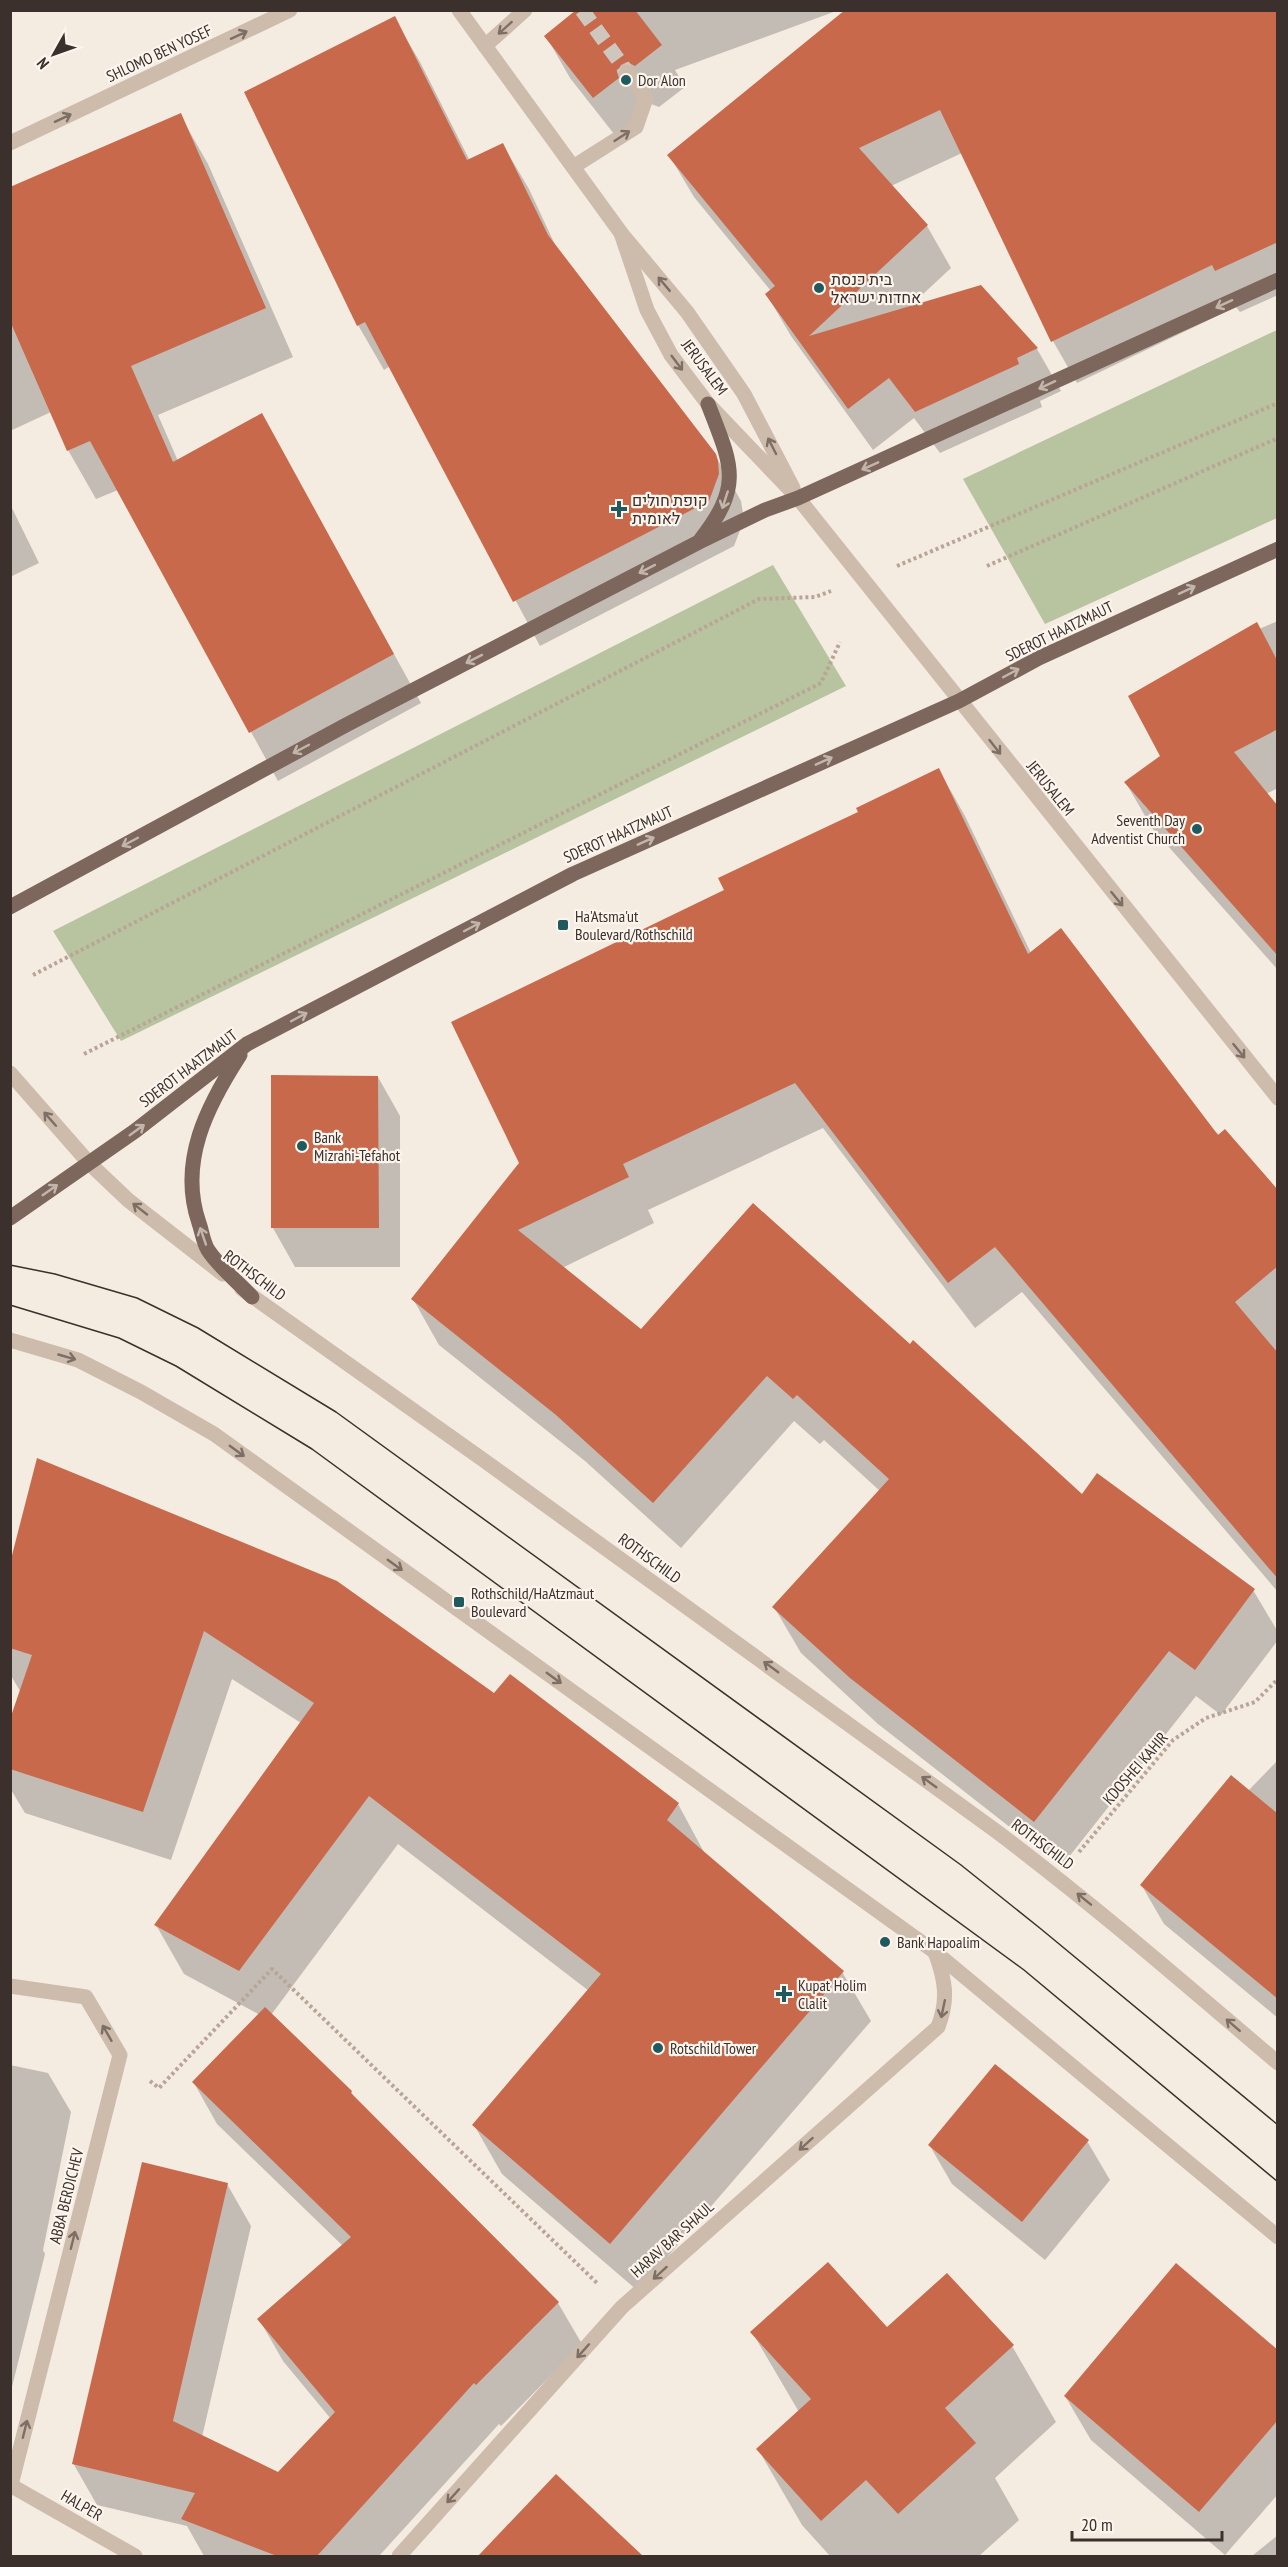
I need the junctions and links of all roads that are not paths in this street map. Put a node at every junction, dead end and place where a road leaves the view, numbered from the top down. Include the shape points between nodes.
1 (290, 10) edge
2 (459, 10) edge
3 (525, 10) edge
4 (485, 46) junction
5 (627, 72) tunnel mouth
6 (10, 143) edge
7 (573, 167) junction
8 (621, 233) junction
9 (1278, 280) edge
10 (708, 404) junction
11 (798, 498) junction
12 (699, 542) junction
13 (1278, 549) edge
14 (959, 701) junction
15 (10, 906) edge
16 (247, 1044) junction
17 (10, 1073) edge
18 (1278, 1098) edge
19 (88, 1163) junction
20 (10, 1218) edge
21 (252, 1297) junction
22 (10, 1340) edge
23 (935, 1952) junction
24 (10, 1986) edge
25 (1278, 2063) edge
26 (1278, 2237) edge
27 (11, 2485) edge
28 (135, 2556) edge
29 (399, 2556) edge

6 -> 1 street, SHLOMO BEN YOSEF
2 - 4 street, JERUSALEM
3 -> 4 street
4 - 7 street, JERUSALEM
7 -> 5 street via 636,127 646,98
7 - 8 street, JERUSALEM
8 -> 10 street, JERUSALEM via 647,310 671,356
11 -> 8 street, JERUSALEM via 744,394 687,312
9 -> 11 main road
10 - 11 street, JERUSALEM
10 -> 12 main road via 727,454 729,476 719,516
11 - 12 main road
11 - 14 street, JERUSALEM
12 -> 15 main road via 346,725
14 -> 13 main road, SDEROT HAATZMAUT via 1039,658
16 -> 14 main road, SDEROT HAATZMAUT via 573,874
14 -> 18 street, JERUSALEM
19 -> 16 main road, SDEROT HAATZMAUT
21 -> 16 main road via 208,1249 191,1189 191,1168 210,1103
19 -> 17 street, ROTHSCHILD
20 -> 19 main road, SDEROT HAATZMAUT
21 -> 19 street, ROTHSCHILD via 128,1200
25 -> 21 street, ROTHSCHILD via 1058,1877 511,1479
22 -> 23 street via 78,1360 214,1434
23 - 26 street
23 -> 29 street, HARAV BAR SHAUL via 946,1987 945,2010 938,2027 622,2307
27 -> 24 street, ABBA BERDICHEV via 120,2055 86,1996
27 - 28 street, HALPER

